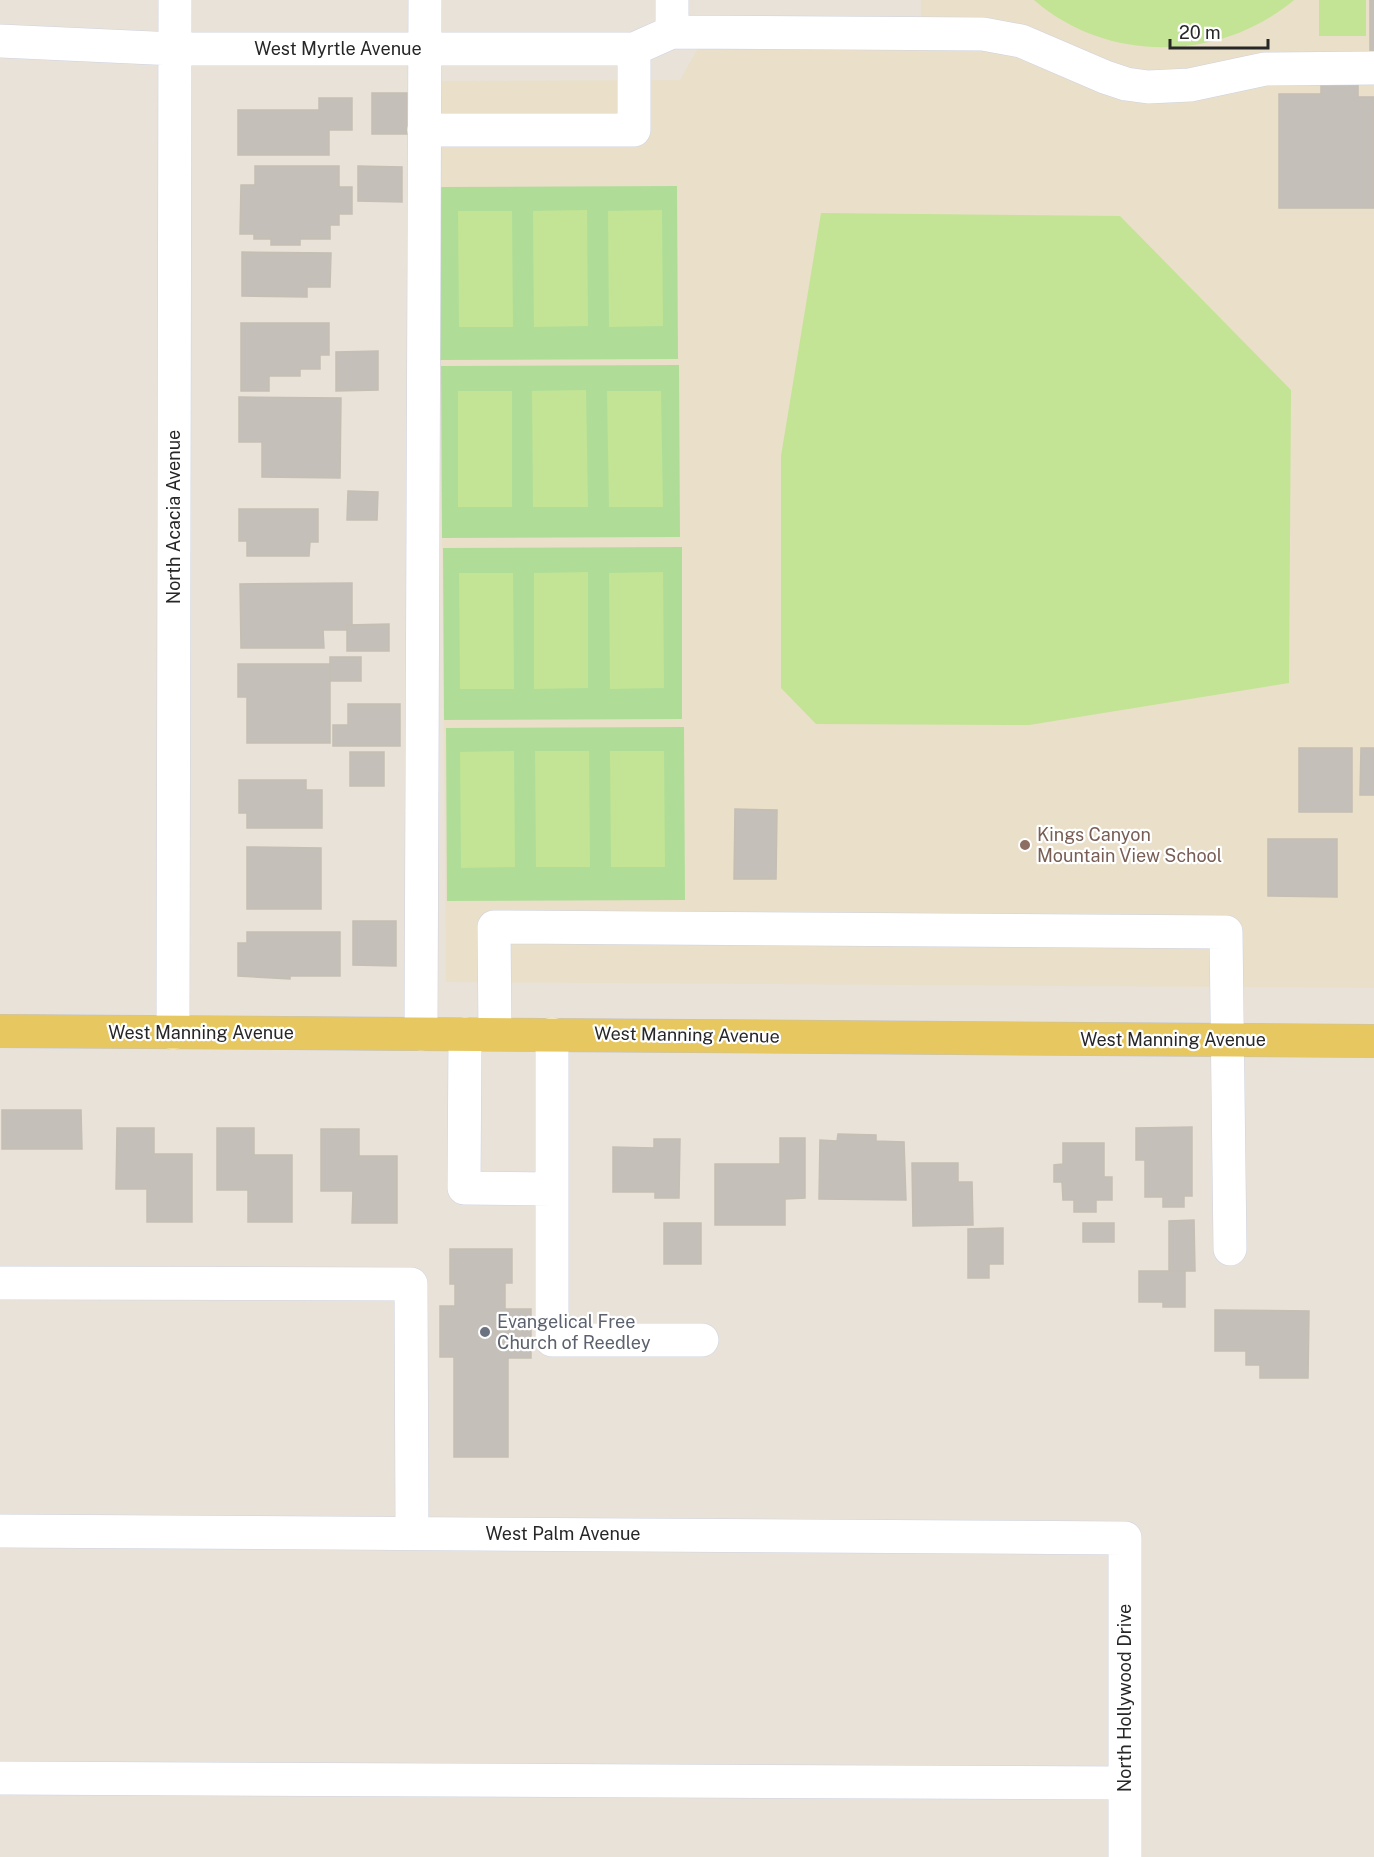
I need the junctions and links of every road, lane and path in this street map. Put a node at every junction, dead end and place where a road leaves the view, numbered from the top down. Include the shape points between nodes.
1 (175, 0) edge
2 (425, 0) edge
3 (672, 16) edge
4 (0, 41) edge
5 (175, 48) junction
6 (634, 48) junction
7 (425, 49) junction
8 (1374, 68) edge
9 (424, 130) junction
10 (0, 1031) edge
11 (173, 1033) junction
12 (421, 1034) junction
13 (480, 1034) junction
14 (552, 1034) junction
15 (1227, 1041) junction
16 (1374, 1041) edge
17 (552, 1189) junction
18 (1230, 1249) dead end
19 (0, 1283) edge
20 (702, 1340) dead end
21 (0, 1531) edge
22 (412, 1533) junction
23 (1125, 1538) joint
24 (0, 1778) edge
25 (1125, 1783) junction
26 (1125, 1857) edge

1 - 5 street, North Acacia Avenue
2 - 7 street
3 - 6 street, West Myrtle Avenue
3 - 8 street via 983,34 1021,41 1105,77 1148,87 1190,85 1265,69
4 - 5 street, West Myrtle Avenue
5 - 7 street, West Myrtle Avenue
5 - 11 street, North Acacia Avenue
6 - 7 street, West Myrtle Avenue
6 - 9 street via 634,130
7 - 9 street
9 - 12 street
10 - 11 main road, West Manning Avenue
11 - 12 main road, West Manning Avenue
12 - 13 main road, West Manning Avenue
13 - 14 main road, West Manning Avenue
13 - 15 street via 494,927 1226,932
13 - 17 street via 464,1188
14 - 15 main road, West Manning Avenue
14 - 17 street
15 - 16 main road, West Manning Avenue
15 - 18 street
17 - 20 street via 552,1340
19 - 22 street via 411,1284
21 - 22 street, West Palm Avenue
22 - 23 street, West Palm Avenue
23 - 25 street, North Hollywood Drive
24 - 25 street
25 - 26 street, North Hollywood Drive

